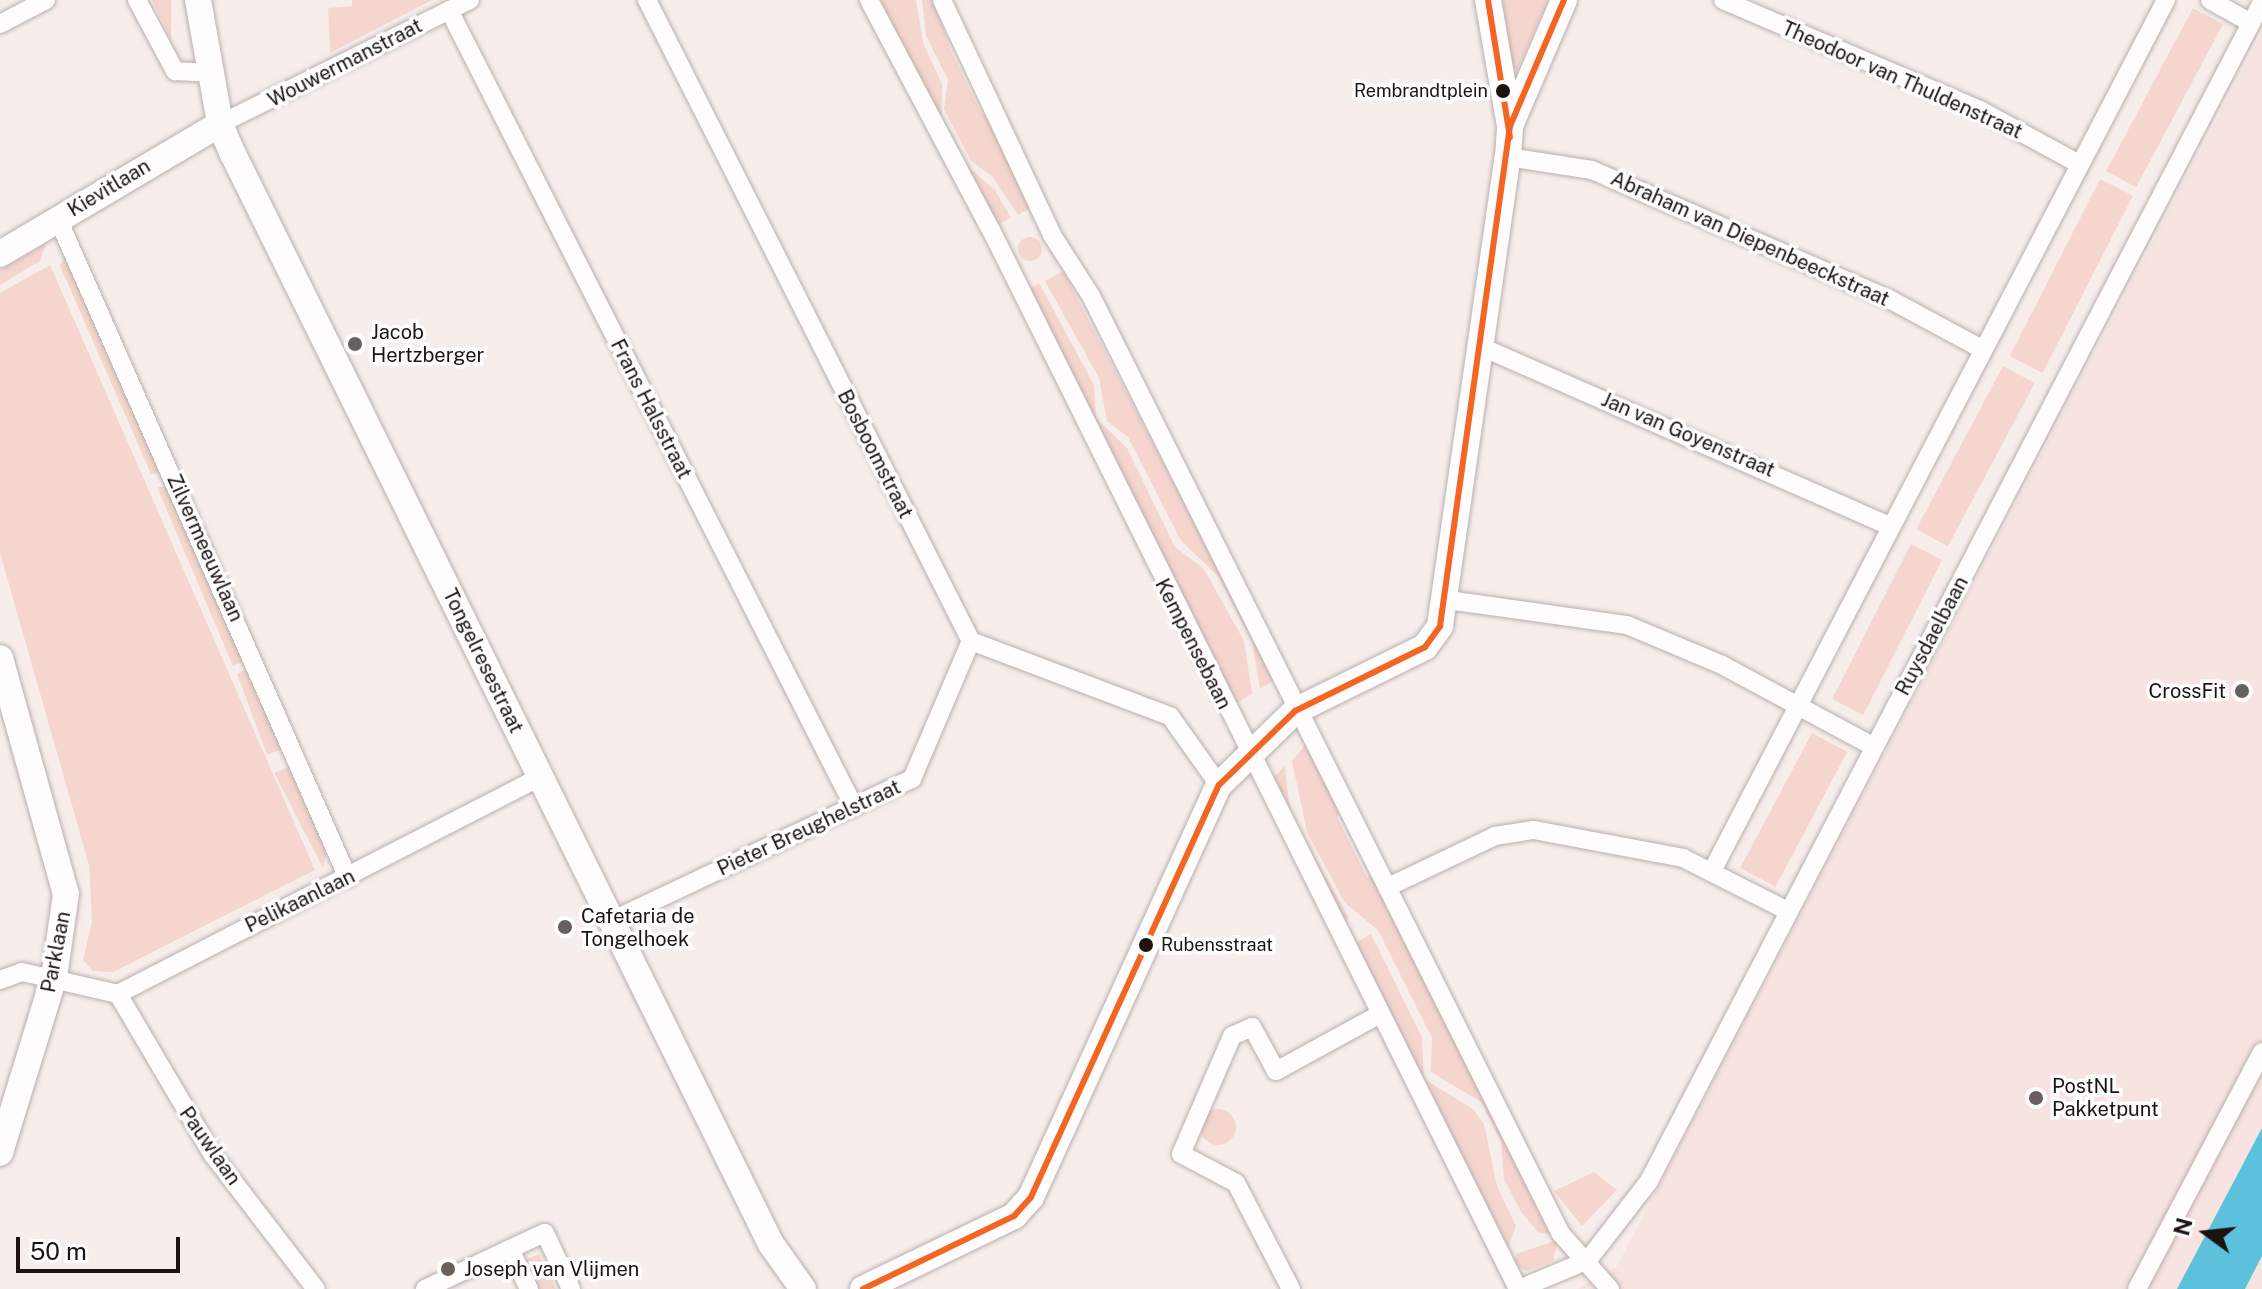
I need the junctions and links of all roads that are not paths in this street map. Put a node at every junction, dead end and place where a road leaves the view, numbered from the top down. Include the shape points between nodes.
1 (46, 0) edge
2 (137, 0) edge
3 (198, 0) edge
4 (214, 0) edge
5 (470, 0) edge
6 (647, 0) edge
7 (869, 0) edge
8 (942, 0) edge
9 (1488, 0) edge
10 (1564, 0) edge
11 (1723, 0) edge
12 (2166, 0) edge
13 (2210, 0) edge
14 (2262, 2) edge
15 (449, 10) junction
16 (2251, 23) junction
17 (0, 24) edge
18 (210, 62) junction
19 (220, 124) junction
20 (1510, 126) junction
21 (1508, 157) junction
22 (2079, 164) junction
23 (58, 219) junction
24 (0, 254) edge
25 (1484, 348) junction
26 (1982, 349) junction
27 (1889, 526) junction
28 (1448, 600) junction
29 (971, 641) junction
30 (0, 658) edge
31 (5, 698) edge
32 (1797, 707) junction
33 (1295, 711) junction
34 (1874, 747) junction
35 (1247, 751) junction
36 (541, 777) junction
37 (1219, 785) junction
38 (854, 807) junction
39 (1712, 871) junction
40 (348, 878) junction
41 (1388, 887) junction
42 (1788, 911) junction
43 (611, 921) junction
44 (54, 977) junction
45 (0, 980) edge
46 (118, 994) junction
47 (1380, 1014) junction
48 (2262, 1052) edge
49 (0, 1153) edge
50 (771, 1244) junction
51 (510, 1249) junction
52 (1588, 1260) junction
53 (316, 1289) edge
54 (425, 1289) edge
55 (529, 1289) edge
56 (571, 1289) edge
57 (785, 1289) edge
58 (803, 1289) edge
59 (863, 1289) edge
60 (1291, 1289) edge
61 (1518, 1289) edge
62 (1610, 1289) edge
63 (2137, 1289) edge

1 - 17 street
2 - 18 street via 175,71
3 - 18 street, Tongelresestraat
4 - 18 street, Tongelresestraat
5 - 15 street, Wouwermanstraat
6 - 29 street, Bosboomstraat
7 - 35 street, Kempensebaan via 991,230
8 - 33 street
9 - 20 street
10 - 20 street
11 - 22 street, Theodoor van Thuldenstraat via 1980,110
12 - 22 street
13 - 16 street
14 - 16 street, Ruysdaelbaan
15 - 19 street, Wouwermanstraat
15 - 38 street, Frans Halsstraat
16 - 34 street, Ruysdaelbaan
18 - 19 street, Tongelresestraat
19 - 23 street, Kievitlaan
19 - 36 street, Tongelresestraat
20 - 21 street
21 - 25 street
21 - 26 street, Abraham van Diepenbeeckstraat via 1592,170 1891,300
22 - 26 street
23 - 24 street, Kievitlaan
23 - 40 street, Zilvermeeuwlaan
25 - 27 street, Jan van Goyenstraat
25 - 28 street
26 - 27 street
27 - 32 street
28 - 32 street via 1627,625
28 - 33 street via 1425,647
29 - 37 street via 1170,716
29 - 38 street, Pieter Breughelstraat via 921,771
30 - 31 street, Parklaan
31 - 44 street, Parklaan via 63,871 66,916
32 - 34 street
32 - 39 street
33 - 35 street
33 - 41 street
34 - 42 street, Ruysdaelbaan
35 - 37 street
35 - 47 street, Kempensebaan
36 - 40 street, Pelikaanlaan
36 - 43 street, Tongelresestraat
37 - 59 street via 1031,1197 1014,1216
38 - 43 street, Pieter Breughelstraat
39 - 41 street via 1683,858 1534,830 1495,836
39 - 42 street
40 - 46 street, Pelikaanlaan
41 - 52 street via 1561,1234
42 - 52 street, Ruysdaelbaan via 1649,1181
43 - 50 street, Tongelresestraat
44 - 45 street via 22,972
44 - 46 street
44 - 49 street, Parklaan
46 - 53 street, Pauwlaan via 213,1155
47 - 60 street via 1276,1071 1252,1027 1232,1036 1181,1154 1236,1183
47 - 61 street, Kempensebaan
48 - 63 street
50 - 57 street, Tongelresestraat
50 - 58 street, Tongelresestraat
51 - 54 street
51 - 55 street
51 - 56 street via 545,1233
52 - 61 street
52 - 62 street

